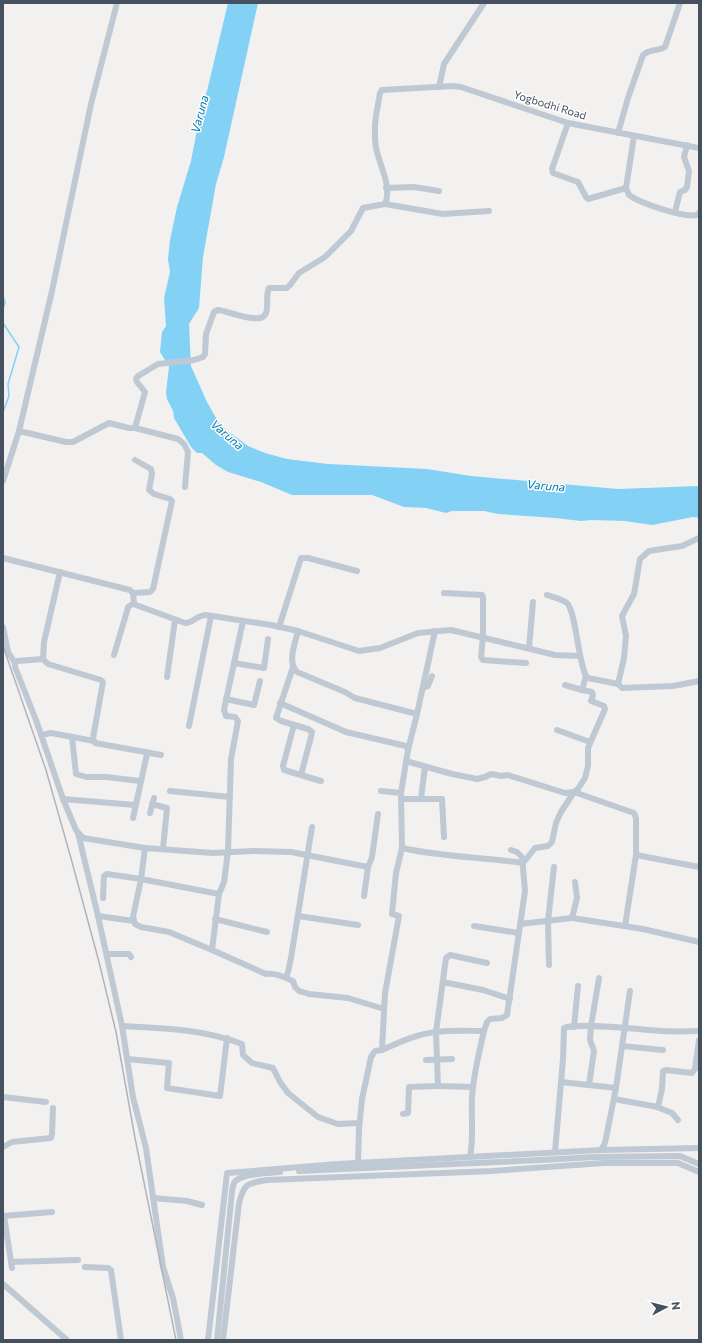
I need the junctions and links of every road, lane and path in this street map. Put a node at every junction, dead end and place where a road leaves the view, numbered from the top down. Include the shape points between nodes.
1 (117, 3) edge
2 (484, 3) edge
3 (680, 3) edge
4 (439, 87) junction
5 (568, 123) junction
6 (618, 133) junction
7 (634, 136) junction
8 (687, 145) junction
9 (699, 148) edge
10 (386, 188) junction
11 (626, 188) junction
12 (440, 191) dead end
13 (385, 204) junction
14 (489, 211) dead end
15 (675, 212) junction
16 (699, 213) edge
17 (135, 428) junction
18 (19, 431) junction
19 (135, 460) dead end
20 (3, 481) edge
21 (185, 486) dead end
22 (699, 538) edge
23 (3, 558) edge
24 (357, 571) dead end
25 (60, 572) junction
26 (133, 592) junction
27 (444, 593) dead end
28 (547, 595) dead end
29 (533, 602) dead end
30 (134, 603) junction
31 (211, 616) junction
32 (175, 620) junction
33 (243, 621) junction
34 (3, 627) edge
35 (279, 627) junction
36 (298, 631) junction
37 (435, 631) junction
38 (483, 637) junction
39 (268, 639) dead end
40 (530, 648) junction
41 (114, 655) dead end
42 (580, 656) junction
43 (43, 659) junction
44 (15, 663) junction
45 (234, 663) junction
46 (526, 663) dead end
47 (293, 667) junction
48 (432, 676) dead end
49 (586, 676) junction
50 (167, 677) dead end
51 (260, 681) dead end
52 (699, 681) edge
53 (618, 684) junction
54 (564, 685) dead end
55 (423, 688) junction
56 (582, 690) junction
57 (226, 699) junction
58 (280, 703) junction
59 (417, 714) junction
60 (294, 725) junction
61 (189, 726) dead end
62 (557, 730) dead end
63 (41, 735) junction
64 (72, 737) junction
65 (94, 741) junction
66 (590, 742) junction
67 (408, 750) junction
68 (144, 752) junction
69 (161, 755) dead end
70 (406, 762) junction
71 (425, 767) junction
72 (301, 775) junction
73 (140, 781) junction
74 (321, 781) dead end
75 (170, 791) dead end
76 (381, 791) dead end
77 (574, 792) junction
78 (401, 796) junction
79 (230, 797) junction
80 (154, 798) dead end
81 (421, 798) junction
82 (63, 799) junction
83 (152, 804) junction
84 (135, 805) junction
85 (150, 813) dead end
86 (378, 814) dead end
87 (133, 818) dead end
88 (312, 827) dead end
89 (78, 833) junction
90 (444, 837) dead end
91 (144, 848) junction
92 (402, 848) junction
93 (162, 849) junction
94 (511, 850) dead end
95 (228, 851) junction
96 (636, 855) junction
97 (308, 856) junction
98 (523, 863) junction
99 (368, 867) junction
100 (554, 867) dead end
101 (699, 868) edge
102 (141, 879) junction
103 (576, 882) dead end
104 (219, 894) junction
105 (364, 896) dead end
106 (103, 898) dead end
107 (98, 916) junction
108 (298, 916) junction
109 (572, 918) junction
110 (215, 919) junction
111 (134, 921) junction
112 (548, 921) junction
113 (520, 924) junction
114 (358, 925) dead end
115 (474, 926) dead end
116 (625, 926) junction
117 (267, 932) dead end
118 (519, 934) junction
119 (699, 942) edge
120 (212, 950) junction
121 (107, 954) junction
122 (131, 957) dead end
123 (487, 963) dead end
124 (549, 965) dead end
125 (286, 977) junction
126 (599, 978) dead end
127 (442, 982) junction
128 (578, 986) dead end
129 (630, 992) dead end
130 (510, 999) junction
131 (384, 1009) junction
132 (122, 1026) junction
133 (591, 1026) junction
134 (574, 1027) junction
135 (624, 1028) junction
136 (484, 1031) junction
137 (699, 1031) edge
138 (436, 1032) junction
139 (227, 1038) junction
140 (699, 1040) edge
141 (622, 1046) junction
142 (382, 1050) junction
143 (663, 1050) dead end
144 (127, 1059) junction
145 (452, 1059) dead end
146 (426, 1060) dead end
147 (436, 1060) junction
148 (561, 1082) junction
149 (589, 1085) junction
150 (438, 1086) junction
151 (473, 1087) junction
152 (616, 1088) junction
153 (3, 1097) edge
154 (614, 1098) junction
155 (46, 1102) dead end
156 (657, 1107) junction
157 (53, 1108) dead end
158 (403, 1114) dead end
159 (678, 1120) dead end
160 (359, 1123) junction
161 (3, 1147) edge
162 (699, 1148) edge
163 (601, 1150) junction
164 (555, 1152) junction
165 (470, 1157) junction
166 (358, 1163) junction
167 (697, 1163) edge
168 (692, 1169) junction
169 (699, 1172) edge
170 (153, 1198) junction
171 (202, 1205) dead end
172 (52, 1212) dead end
173 (4, 1216) edge
174 (78, 1260) dead end
175 (85, 1267) dead end
176 (3, 1284) edge
177 (67, 1340) edge
178 (121, 1340) edge
179 (181, 1340) edge
180 (208, 1340) edge
181 (216, 1340) edge
182 (223, 1340) edge

1 - 18 street via 90,104 52,292
2 - 4 street via 444,64
3 - 6 street via 665,47 643,55
4 - 5 street, Yogbodhi Road via 461,87
4 - 10 street, Yogbodhi Road via 386,89 380,93 375,133
5 - 6 street, Yogbodhi Road
5 - 11 street via 552,169 553,174 578,182 588,199
6 - 7 street, Yogbodhi Road
7 - 8 street, Yogbodhi Road
7 - 11 street
8 - 9 street, Yogbodhi Road
8 - 15 street via 684,157 689,171 687,187 679,194
10 - 12 street via 414,187
10 - 13 street, Yogbodhi Road
11 - 15 street via 632,197
13 - 14 street via 443,214
13 - 17 street via 363,208 348,235 325,257 299,273 286,288 269,288 264,318 250,318 218,310 214,312 206,334 203,357 155,365 138,376 137,382 145,392
15 - 16 street via 694,216
17 - 18 street via 109,423 77,440 66,442
17 - 21 street via 178,439 184,444 188,452
18 - 20 street
19 - 26 street via 151,469 151,492 172,501 153,589 150,592
22 - 53 street via 682,546 649,551 640,559 634,594 622,616 626,636
23 - 25 street
24 - 35 street via 301,558
25 - 26 street
25 - 43 street via 44,642
26 - 30 street
27 - 38 street via 482,595
28 - 42 street via 568,604
29 - 40 street
30 - 32 street
30 - 41 street via 128,608
31 - 32 street via 202,615 189,623
31 - 33 street
31 - 61 street
32 - 50 street
33 - 35 street
33 - 45 street
34 - 44 street via 8,652
35 - 36 street
36 - 37 street via 359,650 380,648 418,633
36 - 47 street via 292,659
37 - 38 street via 451,630
37 - 55 street
38 - 40 street
38 - 46 street via 481,657 484,661
39 - 45 street via 264,668
40 - 42 street via 555,655
42 - 49 street
43 - 44 street
43 - 65 street via 48,664 103,682
44 - 63 street
45 - 57 street
47 - 58 street
47 - 59 street via 298,672 355,698
48 - 55 street via 428,686
49 - 53 street
49 - 56 street
51 - 57 street via 254,705
52 - 53 street via 673,686 622,688
54 - 56 street
55 - 59 street
56 - 66 street via 592,692 592,702 605,708
57 - 79 street via 224,714 238,721 231,759
58 - 60 street via 277,719
58 - 67 street via 346,732 406,746
59 - 67 street
60 - 72 street via 310,730 312,734
60 - 72 street via 283,768 285,771
62 - 66 street
63 - 64 street via 51,733
63 - 82 street
64 - 65 street
64 - 73 street via 76,774
65 - 68 street via 97,744
66 - 77 street via 585,778
67 - 70 street
68 - 69 street
68 - 73 street via 147,756
70 - 71 street
70 - 78 street
71 - 77 street via 477,779 490,774 508,775 561,792
71 - 81 street
72 - 74 street
73 - 84 street
75 - 79 street
76 - 78 street
77 - 96 street via 634,813
77 - 98 street via 560,812 552,842 548,846 535,848
78 - 81 street
78 - 92 street
79 - 95 street
80 - 83 street
81 - 90 street via 442,799
82 - 84 street
82 - 89 street
83 - 85 street
83 - 93 street via 167,808
84 - 87 street
86 - 99 street via 372,857
88 - 97 street
89 - 91 street via 87,839
89 - 107 street
91 - 93 street
91 - 102 street
92 - 98 street
92 - 131 street via 396,873 392,914 399,916
93 - 95 street via 213,853
94 - 98 street via 520,854
95 - 97 street via 298,853
95 - 104 street via 224,882
96 - 101 street
96 - 116 street
97 - 99 street
97 - 108 street
98 - 113 street via 525,891
99 - 105 street
100 - 112 street
102 - 104 street
102 - 106 street via 107,874 104,876
102 - 111 street
103 - 109 street via 577,898
104 - 110 street
107 - 111 street
107 - 121 street
108 - 114 street
108 - 125 street via 290,968
109 - 112 street
109 - 116 street
110 - 117 street
110 - 120 street
111 - 120 street via 141,927 169,932
112 - 113 street
112 - 124 street
113 - 118 street
115 - 118 street
116 - 119 street
118 - 130 street
120 - 125 street via 266,974 271,972
121 - 122 street via 129,954
121 - 132 street
123 - 127 street via 453,955 447,956
125 - 131 street via 293,981 300,991 309,994 348,998
126 - 133 street
127 - 130 street via 483,990
127 - 138 street
128 - 134 street
129 - 135 street
130 - 136 street via 506,1016 490,1019
131 - 142 street
132 - 139 street via 169,1028
132 - 144 street
133 - 134 street
133 - 135 street
133 - 149 street via 590,1040 594,1051
134 - 148 street via 566,1027 563,1030
135 - 137 street
135 - 141 street
136 - 138 street
136 - 151 street
138 - 142 street via 403,1040
138 - 147 street
139 - 144 street via 220,1096 167,1088 169,1063
139 - 160 street via 242,1044 243,1055 252,1063 273,1068 284,1088 318,1117 341,1124
140 - 156 street via 695,1069 692,1073 664,1071
141 - 143 street
141 - 152 street
142 - 160 street via 375,1051 370,1059
144 - 170 street via 146,1148
145 - 147 street
146 - 147 street
147 - 150 street
148 - 149 street
148 - 164 street
149 - 152 street
150 - 151 street
150 - 158 street via 409,1087 408,1113
151 - 165 street via 473,1136
152 - 154 street
153 - 155 street
154 - 156 street
154 - 163 street via 605,1143
156 - 159 street
157 - 161 street via 51,1138 12,1142
160 - 166 street
162 - 163 street
163 - 164 street
164 - 165 street
165 - 166 street
166 - 180 street via 227,1173
167 - 168 street
167 - 181 street via 680,1156 595,1157 291,1171 242,1178 234,1183 232,1192
168 - 169 street
168 - 182 street via 678,1163 604,1163 492,1171 267,1180 248,1184 243,1189 239,1203
170 - 171 street
170 - 179 street via 163,1267 173,1298
172 - 173 street
173 - 174 street via 12,1265
175 - 178 street via 111,1270
176 - 177 street

